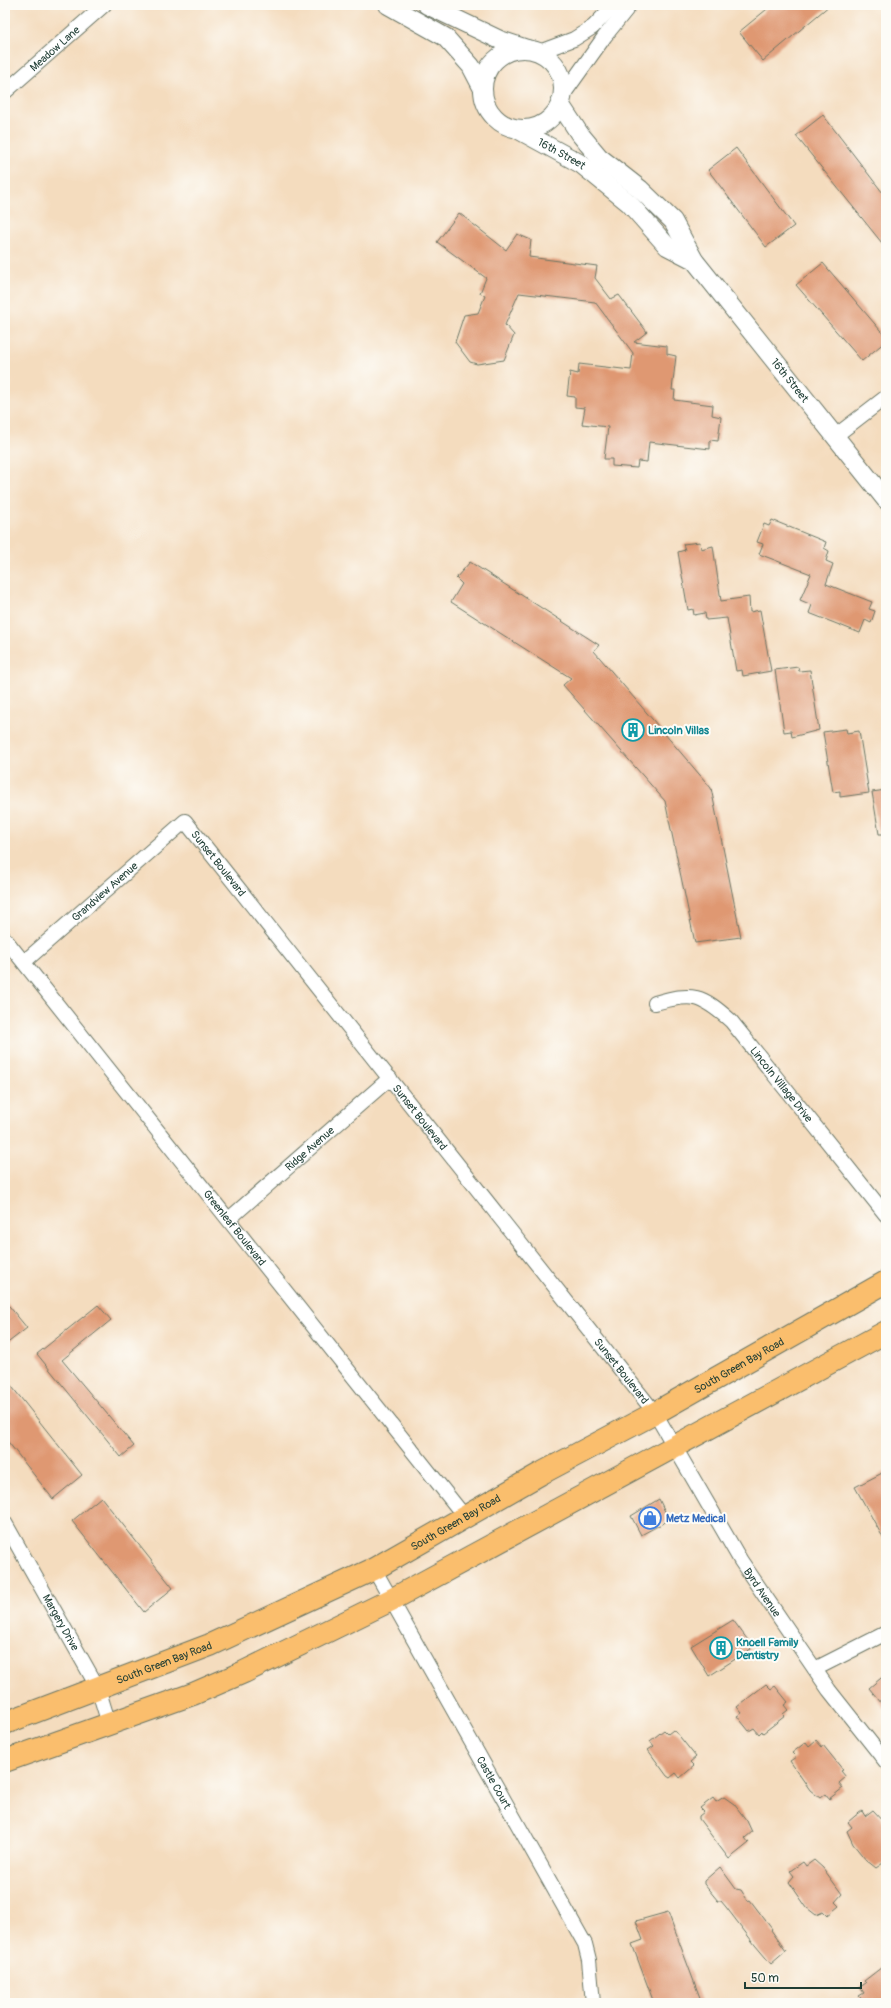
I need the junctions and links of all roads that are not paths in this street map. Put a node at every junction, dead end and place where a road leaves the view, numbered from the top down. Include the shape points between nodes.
1 (104, 5) edge
2 (388, 5) edge
3 (427, 5) edge
4 (614, 5) edge
5 (630, 5) edge
6 (533, 51) junction
7 (483, 89) junction
8 (5, 92) edge
9 (562, 100) junction
10 (517, 129) junction
11 (694, 260) junction
12 (886, 397) edge
13 (834, 437) junction
14 (886, 500) edge
15 (185, 821) joint
16 (5, 939) edge
17 (24, 962) junction
18 (655, 1003) dead end
19 (390, 1078) junction
20 (886, 1214) edge
21 (229, 1219) junction
22 (886, 1282) edge
23 (886, 1332) edge
24 (655, 1413) junction
25 (675, 1448) junction
26 (465, 1517) junction
27 (5, 1523) edge
28 (374, 1569) junction
29 (391, 1600) junction
30 (886, 1633) edge
31 (815, 1669) junction
32 (98, 1688) junction
33 (5, 1722) edge
34 (109, 1724) junction
35 (5, 1761) edge
36 (886, 1762) edge
37 (592, 2003) edge

1 - 8 street, Meadow Lane
2 - 7 street, 16th Street via 445,38 471,66
3 - 6 street, 16th Street via 500,40
4 - 6 street via 593,27 574,39
5 - 9 street via 605,36
6 - 7 street via 508,53 492,64 485,75
6 - 9 street, 16th Street via 550,60 558,70 563,82
7 - 10 street, 16th Street via 485,102 491,114 501,123
9 - 10 street, 16th Street via 551,119 527,130
9 - 11 street, 16th Street via 579,133 599,157 640,189 673,221
10 - 11 street, 16th Street via 581,164 629,203 667,246
11 - 13 street, 16th Street
12 - 13 street
13 - 14 street, 16th Street
15 - 17 street, Grandview Avenue
15 - 19 street, Sunset Boulevard
16 - 17 street, Greenleaf Boulevard
17 - 21 street, Greenleaf Boulevard
18 - 20 street, Lincoln Village Drive via 678,996 693,997 711,1003 731,1021
19 - 21 street, Ridge Avenue
19 - 24 street, Sunset Boulevard
21 - 26 street, Greenleaf Boulevard
22 - 24 main road, South Green Bay Road
23 - 25 main road
24 - 25 street, Byrd Avenue
24 - 26 main road, South Green Bay Road
25 - 29 main road
25 - 31 street, Byrd Avenue via 741,1561
26 - 28 main road, South Green Bay Road
27 - 32 street, Margery Drive
28 - 29 street, Castle Court
28 - 32 main road, South Green Bay Road via 210,1645
29 - 34 main road via 250,1669 193,1694
29 - 37 street, Castle Court via 585,1944 590,1960
30 - 31 street
31 - 36 street, Byrd Avenue
32 - 33 main road, South Green Bay Road
32 - 34 street, Margery Drive
34 - 35 main road

